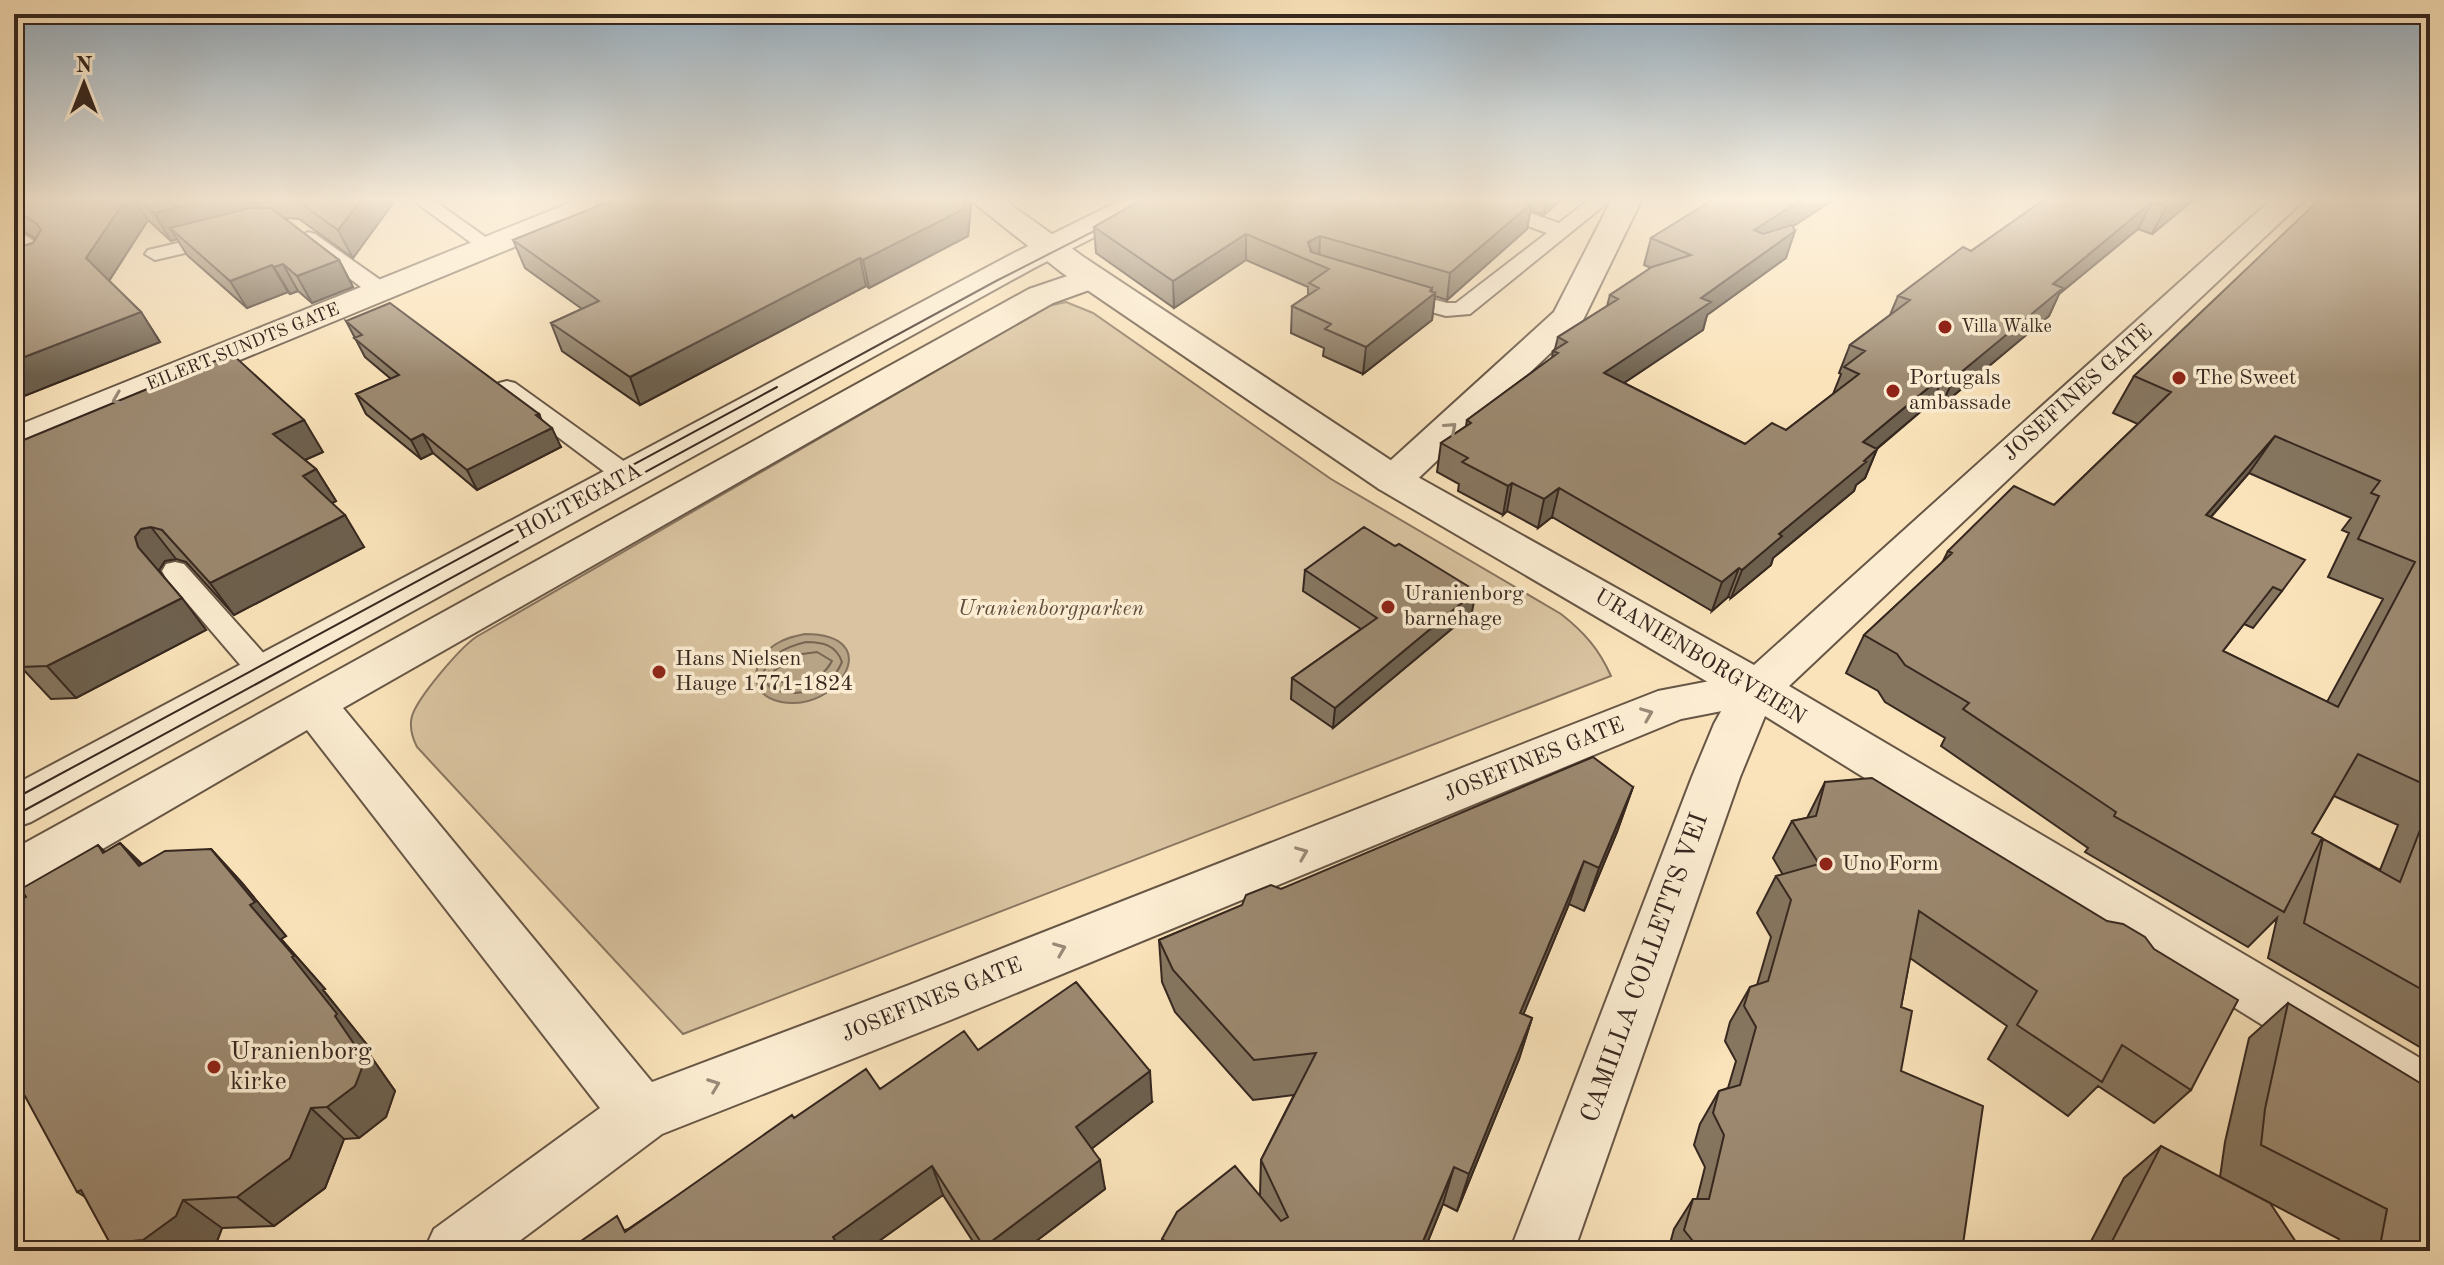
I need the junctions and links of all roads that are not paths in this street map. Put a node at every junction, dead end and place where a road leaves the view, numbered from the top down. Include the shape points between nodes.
1 (47, 258) edge
2 (336, 258) edge
3 (459, 258) edge
4 (1031, 258) edge
5 (1064, 258) edge
6 (1527, 258) edge
7 (1598, 258) edge
8 (2226, 258) edge
9 (17, 277) edge
10 (1091, 278) junction
11 (1375, 288) edge
12 (381, 291) junction
13 (507, 388) edge
14 (14, 441) edge
15 (627, 476) junction
16 (1393, 480) junction
17 (175, 571) edge
18 (264, 673) junction
19 (1757, 689) junction
20 (313, 704) junction
21 (19, 796) edge
22 (14, 875) edge
23 (2430, 1096) edge
24 (641, 1114) junction
25 (456, 1251) edge
26 (1542, 1251) edge

1 - 9 lane via 45,265
2 - 12 lane
3 - 12 street, EILERT SUNDTS GATE
4 - 15 street, HOLTEGATA
5 - 10 street, URANIENBORGVEIEN
6 - 11 lane via 1462,309 1446,310
16 -> 7 street via 1569,317
8 - 19 street, JOSEFINES GATE
10 - 16 street, URANIENBORGVEIEN
10 - 20 street, HOLTEGATA via 1041,296
12 -> 14 street, EILERT SUNDTS GATE
13 - 15 lane
15 - 18 street, HOLTEGATA
16 - 19 street, URANIENBORGVEIEN
17 - 18 lane
18 - 21 street, HOLTEGATA
19 - 23 street, URANIENBORGVEIEN
24 -> 19 street, JOSEFINES GATE via 1674,703
19 - 26 street, CAMILLA COLLETTS VEI via 1711,791
20 - 22 street, HOLTEGATA
20 - 24 street
24 - 25 street, JOSEFINES GATE

